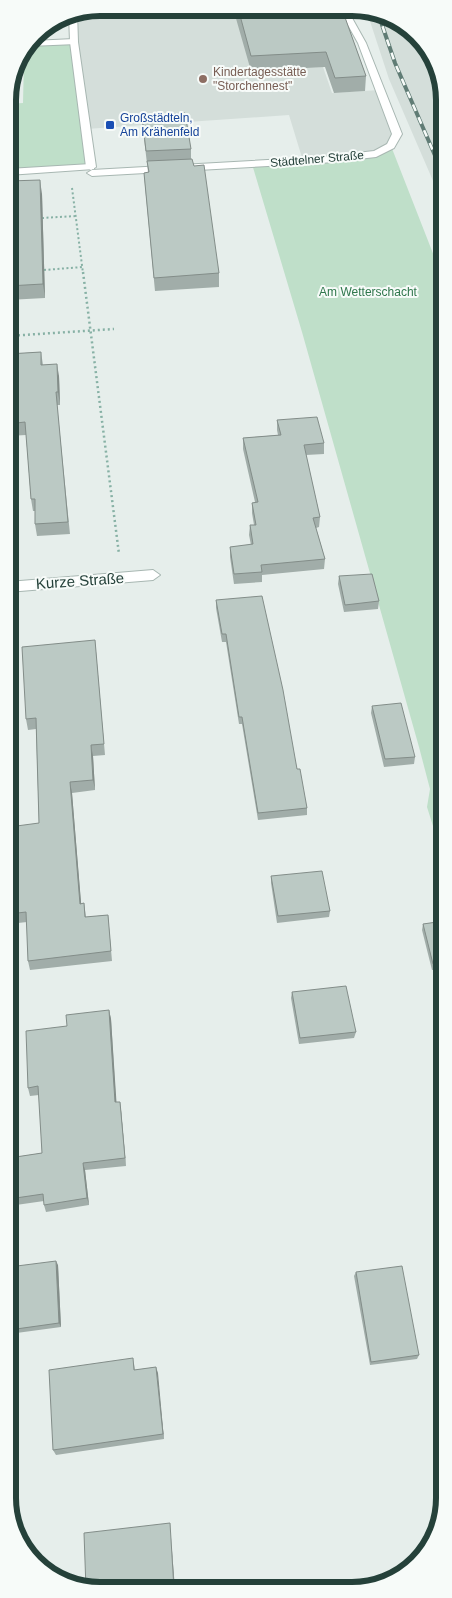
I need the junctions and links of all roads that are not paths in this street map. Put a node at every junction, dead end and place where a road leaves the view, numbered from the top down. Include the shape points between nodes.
1 (347, 16) edge
2 (73, 21) edge
3 (74, 42) junction
4 (39, 44) edge
5 (91, 170) junction
6 (16, 171) edge
7 (153, 575) dead end
8 (16, 585) edge

1 - 5 street, Städtelner Straße via 362,43 397,134 391,146 376,154 322,160
2 - 3 street
3 - 4 street
3 - 5 street
5 - 6 street, Städtelner Straße
7 - 8 street, Kurze Straße

